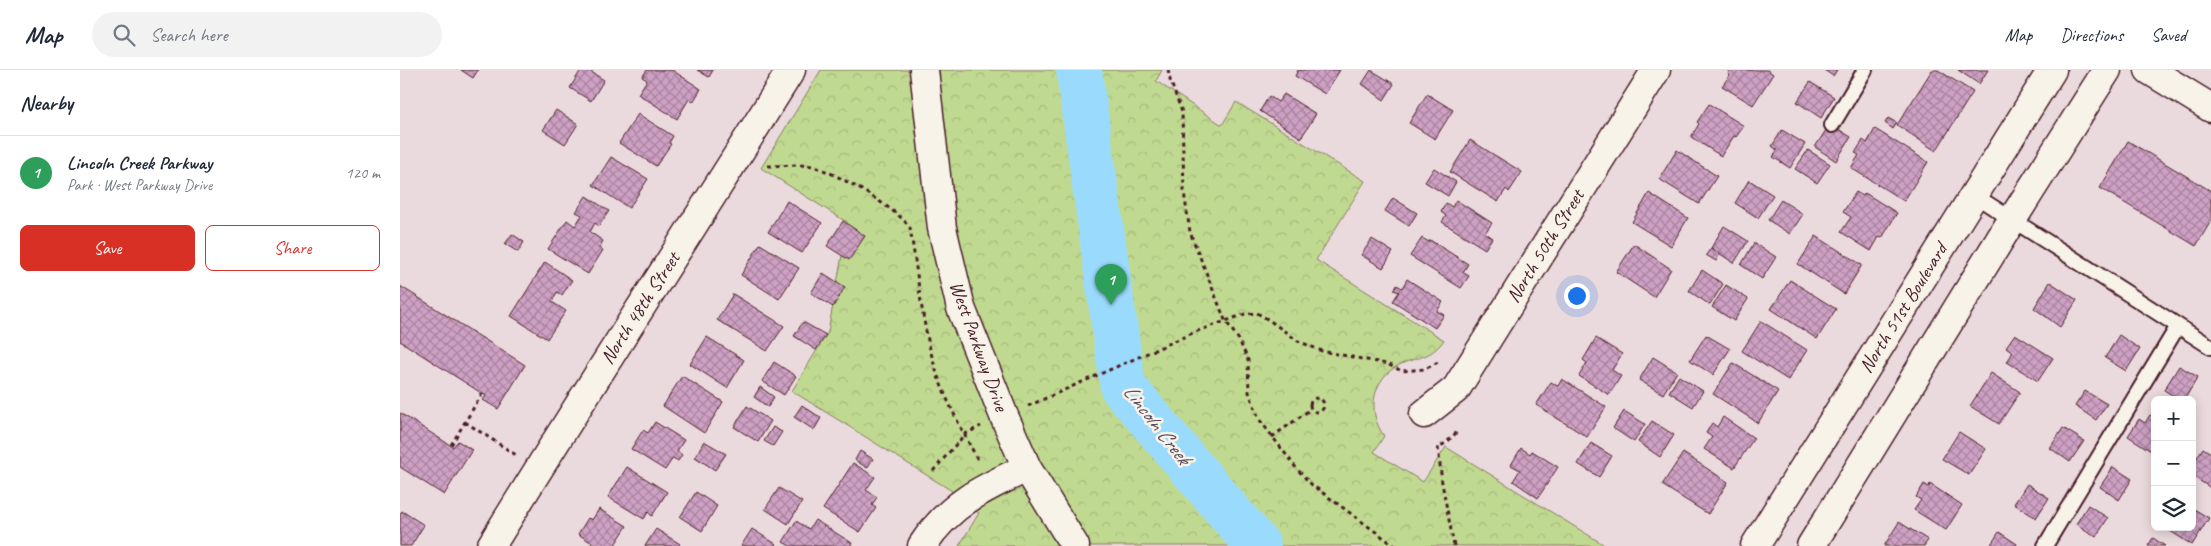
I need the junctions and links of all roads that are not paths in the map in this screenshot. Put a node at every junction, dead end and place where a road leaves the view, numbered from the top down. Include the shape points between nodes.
1 (791, 70) edge
2 (924, 70) edge
3 (1656, 70) edge
4 (1865, 70) edge
5 (2052, 70) edge
6 (2107, 70) edge
7 (2150, 70) edge
8 (2211, 108) edge
9 (1832, 125) dead end
10 (1974, 195) junction
11 (2012, 220) junction
12 (2178, 326) junction
13 (2211, 347) edge
14 (1424, 414) dead end
15 (1027, 468) junction
16 (491, 546) edge
17 (922, 546) edge
18 (1075, 546) edge
19 (1755, 546) edge
20 (1811, 546) edge
21 (2045, 546) edge

1 - 16 street, North 48th Street
2 - 15 street, West Parkway Drive via 942,228 952,275 961,308
3 - 14 street, North 50th Street via 1456,389
4 - 9 lane
5 - 10 street, North 51st Boulevard
6 - 11 street
7 - 8 street
10 - 11 lane
10 - 19 street, North 51st Boulevard
11 - 12 lane
11 - 20 street
12 - 13 lane
12 - 21 lane
15 - 17 street via 966,498 944,516
15 - 18 street, West Parkway Drive

